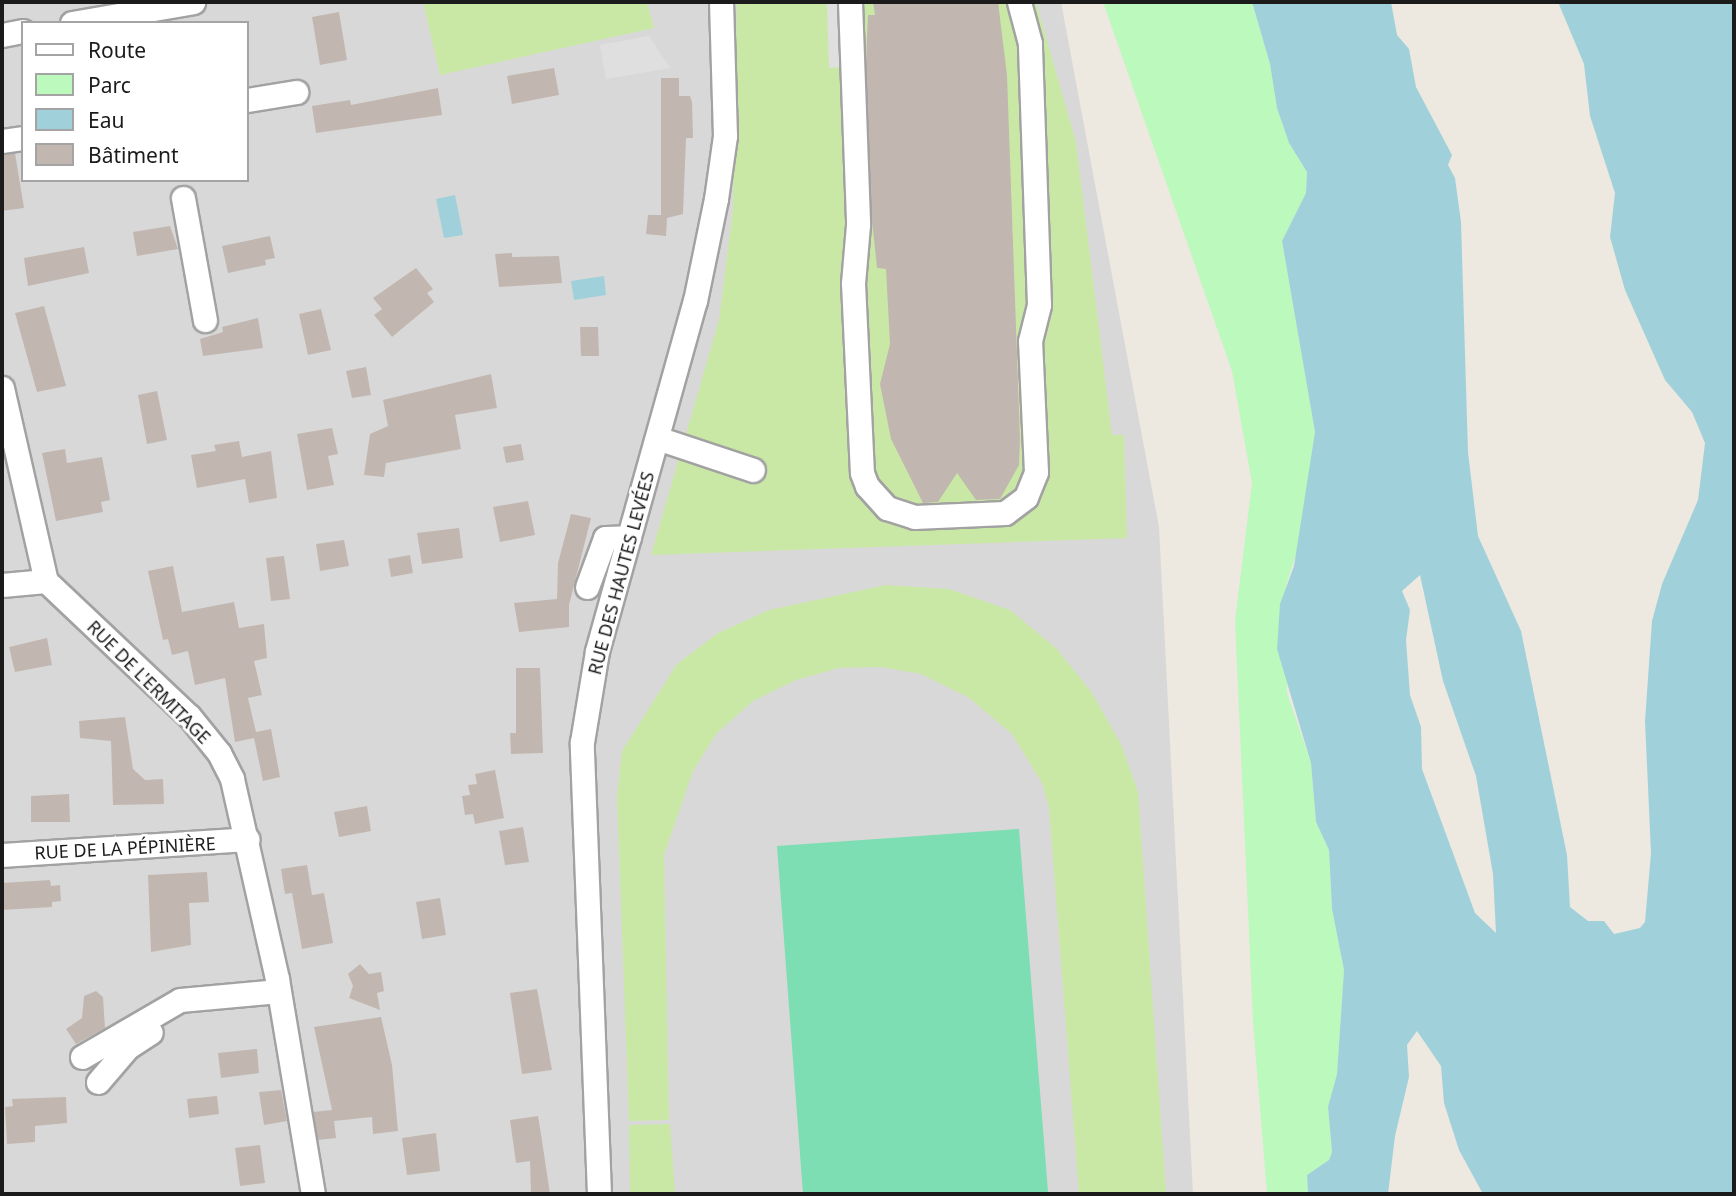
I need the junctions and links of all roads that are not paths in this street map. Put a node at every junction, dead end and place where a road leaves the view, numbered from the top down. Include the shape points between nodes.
1 (193, 2) edge
2 (721, 2) edge
3 (850, 2) edge
4 (1019, 2) edge
5 (84, 21) edge
6 (21, 31) edge
7 (2, 35) edge
8 (296, 92) dead end
9 (248, 100) edge
10 (21, 138) edge
11 (2, 141) edge
12 (183, 198) dead end
13 (205, 320) dead end
14 (2, 388) edge
15 (657, 438) junction
16 (753, 470) dead end
17 (629, 537) junction
18 (46, 581) junction
19 (2, 585) edge
20 (587, 587) dead end
21 (247, 839) junction
22 (2, 855) edge
23 (281, 998) junction
24 (82, 1058) dead end
25 (97, 1082) dead end
26 (313, 1194) edge
27 (599, 1194) edge

1 - 5 street
2 - 15 street, RUE DES HAUTES LEVÉES via 725,136 716,200 695,301
3 - 4 street via 858,225 853,283 862,473 887,508 914,517 1005,513 1026,497 1036,472 1030,341 1039,305 1030,57
6 - 7 street
8 - 9 street
10 - 11 street
12 - 13 street
14 - 18 street
15 - 16 street
15 - 17 street, RUE DES HAUTES LEVÉES
17 - 20 street via 605,538
17 - 27 street, RUE DES HAUTES LEVÉES via 597,651 582,742
18 - 19 street
18 - 21 street, RUE DE L'ERMITAGE via 189,716 219,753 232,779
21 - 22 street, RUE DE LA PÉPINIÈRE
21 - 23 street, RUE DE L'ERMITAGE
23 - 24 street via 180,1000
23 - 25 street via 174,1017 128,1047
23 - 26 street, RUE DE L'ERMITAGE

